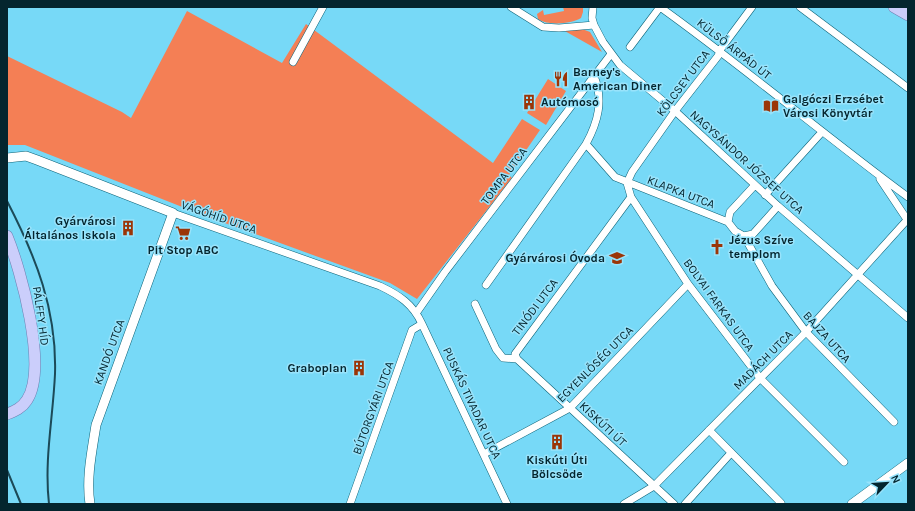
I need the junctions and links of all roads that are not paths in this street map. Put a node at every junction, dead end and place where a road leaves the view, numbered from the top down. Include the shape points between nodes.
1 (322, 7) edge
2 (512, 7) edge
3 (588, 7) edge
4 (594, 7) edge
5 (660, 7) edge
6 (752, 7) edge
7 (800, 7) edge
8 (894, 7) edge
9 (908, 15) edge
10 (593, 22) junction
11 (630, 47) dead end
12 (720, 50) junction
13 (611, 54) junction
14 (293, 62) dead end
15 (594, 76) junction
16 (908, 88) edge
17 (675, 112) junction
18 (822, 132) junction
19 (586, 144) junction
20 (7, 158) edge
21 (876, 174) junction
22 (627, 183) junction
23 (755, 185) junction
24 (765, 194) junction
25 (631, 197) junction
26 (908, 197) edge
27 (778, 206) junction
28 (173, 213) junction
29 (908, 221) edge
30 (728, 222) junction
31 (7, 236) edge
32 (744, 236) junction
33 (857, 275) junction
34 (688, 284) junction
35 (486, 285) dead end
36 (475, 304) dead end
37 (417, 312) junction
38 (908, 318) edge
39 (422, 324) junction
40 (806, 332) junction
41 (516, 356) junction
42 (760, 378) junction
43 (570, 408) junction
44 (7, 414) edge
45 (894, 422) dead end
46 (709, 430) junction
47 (731, 453) junction
48 (484, 454) junction
49 (844, 462) dead end
50 (908, 463) edge
51 (654, 486) junction
52 (781, 503) dead end
53 (90, 504) edge
54 (350, 504) edge
55 (507, 504) edge
56 (624, 504) edge
57 (674, 504) edge
58 (685, 504) edge
59 (852, 504) edge

1 - 14 street
2 - 10 street via 543,27 559,28
3 - 10 street, NAGYSÁNDOR JÓZSEF UTCA
4 - 10 street
5 - 11 street
5 - 12 street, KÜLSŐ ÁRPÁD ÚT
6 - 12 street, KÖLCSEY UTCA
7 - 16 street
8 - 9 main road
10 - 13 street, NAGYSÁNDOR JÓZSEF UTCA
12 - 17 street, KÖLCSEY UTCA
12 - 18 street, KÜLSŐ ÁRPÁD ÚT
13 - 15 street, TOMPA UTCA
13 - 17 street, NAGYSÁNDOR JÓZSEF UTCA via 620,65
15 - 19 street via 599,88 599,106 596,125
15 - 37 street, TOMPA UTCA
17 - 22 street, KÖLCSEY UTCA via 632,172
17 - 23 street, NAGYSÁNDOR JÓZSEF UTCA
18 - 21 street, KÜLSŐ ÁRPÁD ÚT
18 - 24 street
19 - 22 street via 615,177
19 - 35 street
20 - 28 street, VÁGÓHÍD UTCA via 26,156
21 - 26 street, KÜLSŐ ÁRPÁD ÚT
21 - 29 street
22 - 25 street, BOLYAI FARKAS UTCA
22 - 30 street, KLAPKA UTCA
23 - 24 street, NAGYSÁNDOR JÓZSEF UTCA
23 - 30 street via 730,212
24 - 27 street, NAGYSÁNDOR JÓZSEF UTCA
25 - 34 street, BOLYAI FARKAS UTCA
25 - 41 street, TINÓDI UTCA
27 - 32 street via 753,234
27 - 33 street, NAGYSÁNDOR JÓZSEF UTCA
28 - 37 street, VÁGÓHÍD UTCA via 380,286 397,294
28 - 53 street, KANDÓ UTCA via 96,425 91,457
29 - 33 street, MADÁCH UTCA
30 - 32 street via 735,231
31 - 44 main road, PÁLFFY HÍD via 23,282 33,342 31,392 23,405
32 - 40 street, BAJZA UTCA via 772,286
33 - 38 street, NAGYSÁNDOR JÓZSEF UTCA
33 - 40 street, MADÁCH UTCA
34 - 42 street, BOLYAI FARKAS UTCA
34 - 43 street, EGYENLŐSÉG UTCA
36 - 41 street, KISKÚTI ÚT via 502,358
37 - 39 street, PUSKÁS TIVADAR UTCA
39 - 48 street, PUSKÁS TIVADAR UTCA
39 - 54 street, BÚTORGYÁRI UTCA via 412,330
40 - 42 street, MADÁCH UTCA
40 - 45 street, BAJZA UTCA
41 - 43 street, KISKÚTI ÚT
42 - 46 street, MADÁCH UTCA
42 - 49 street, BOLYAI FARKAS UTCA
43 - 48 street, EGYENLŐSÉG UTCA
43 - 51 street, KISKÚTI ÚT
46 - 47 street
46 - 51 street, MADÁCH UTCA
47 - 52 street
47 - 58 street
48 - 55 street, PUSKÁS TIVADAR UTCA
50 - 59 street
51 - 56 street, MADÁCH UTCA
51 - 57 street, KISKÚTI ÚT

